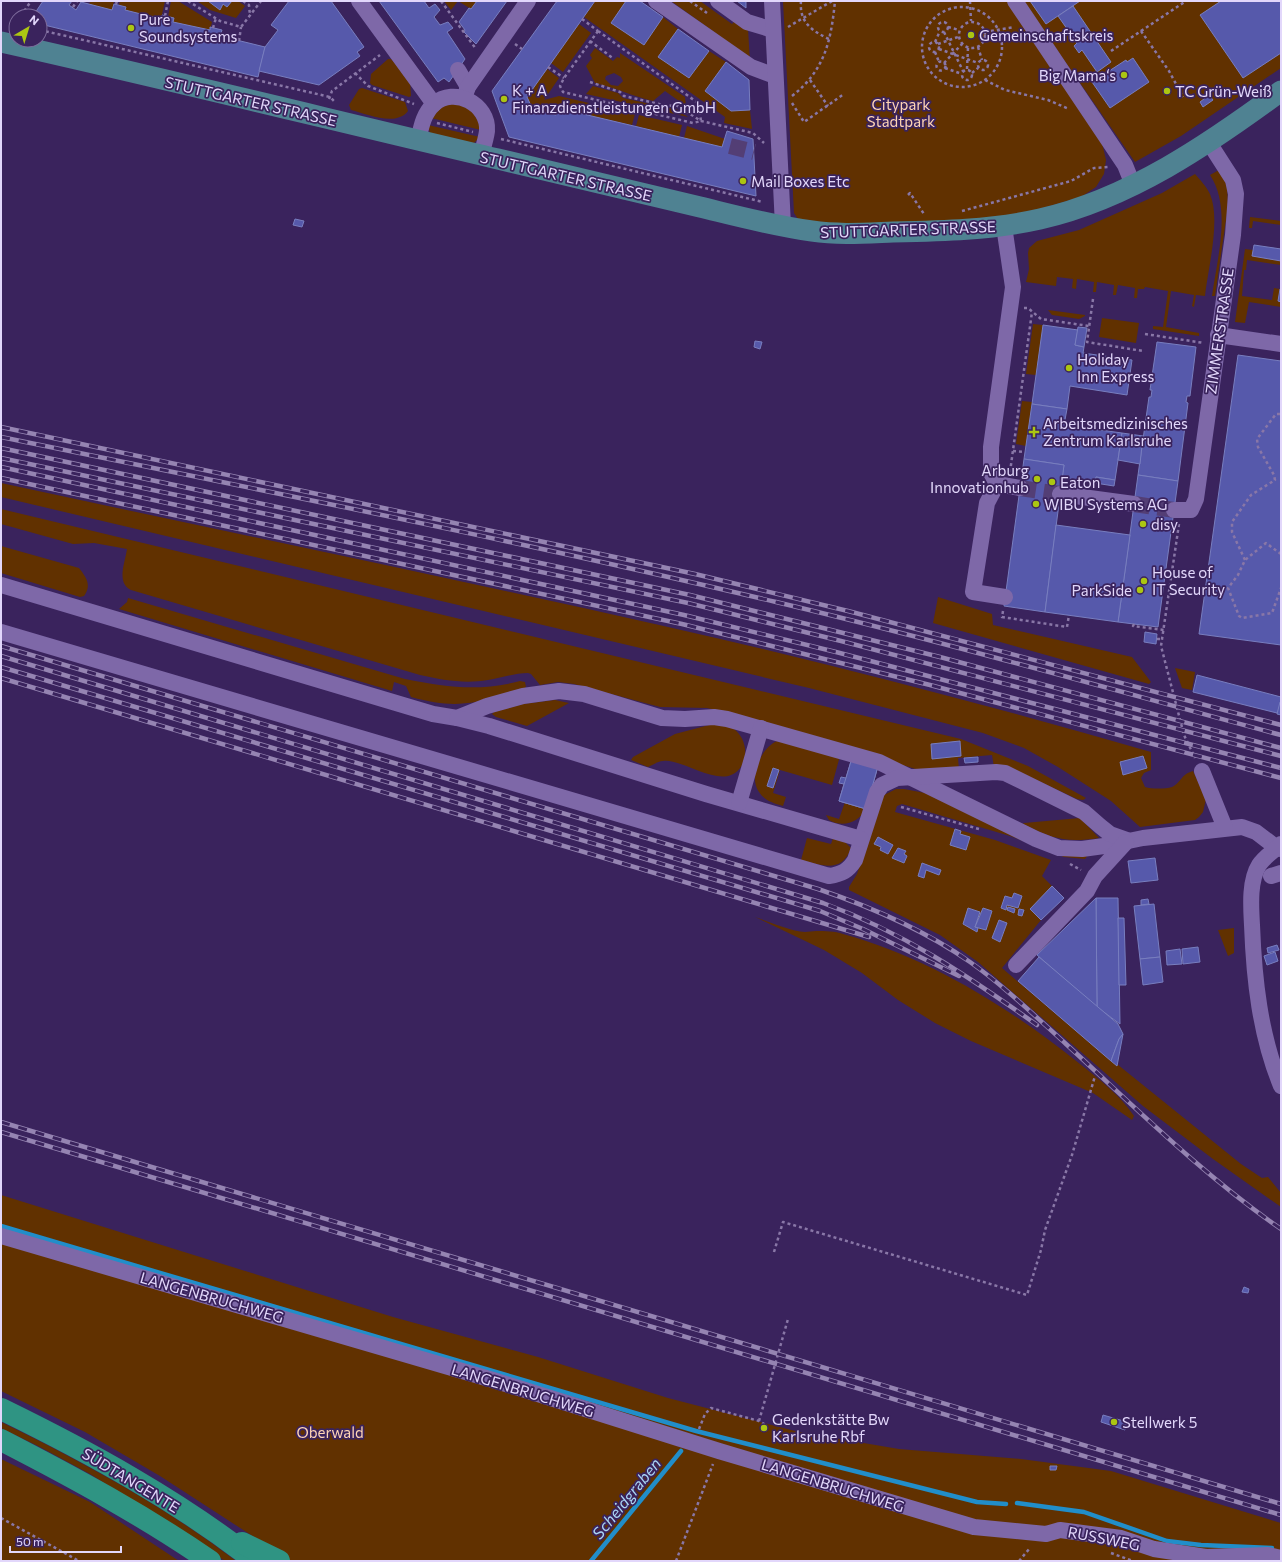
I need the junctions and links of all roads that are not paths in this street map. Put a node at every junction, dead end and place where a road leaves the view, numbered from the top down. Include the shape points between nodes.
1 (359, 1) edge
2 (528, 1) edge
3 (656, 1) edge
4 (718, 1) edge
5 (772, 1) edge
6 (1014, 1) edge
7 (773, 30) junction
8 (1, 42) edge
9 (458, 70) dead end
10 (775, 76) junction
11 (1281, 91) edge
12 (466, 92) junction
13 (434, 104) junction
14 (418, 141) junction
15 (1208, 141) junction
16 (481, 155) junction
17 (1133, 185) junction
18 (783, 217) junction
19 (1004, 226) junction
20 (1217, 340) junction
21 (1281, 344) edge
22 (1060, 494) tunnel mouth
23 (1134, 504) tunnel mouth
24 (1177, 511) tunnel mouth
25 (1, 585) edge
26 (1005, 597) dead end
27 (1, 632) edge
28 (457, 718) junction
29 (761, 728) junction
30 (1202, 772) road end
31 (912, 778) junction
32 (739, 804) junction
33 (1225, 828) junction
34 (861, 839) junction
35 (1127, 840) junction
36 (1280, 847) edge
37 (1016, 965) dead end
38 (1279, 1076) edge
39 (1, 1236) edge
40 (1, 1409) edge
41 (1, 1440) edge
42 (210, 1529) junction
43 (1046, 1534) joint
44 (1281, 1558) edge
45 (210, 1561) edge
46 (255, 1561) edge
47 (279, 1561) edge

1 - 13 street
2 - 12 street
3 - 10 street via 751,67
4 - 7 street via 747,22
5 - 7 street
6 - 17 street via 1124,165
7 - 10 street
8 - 14 main road, STUTTGARTER STRASSE
9 - 12 street
10 - 18 street
11 - 15 main road, STUTTGARTER STRASSE
12 - 13 street via 441,99
12 - 16 street via 482,113 486,123
13 - 14 street via 426,113
14 - 16 main road, STUTTGARTER STRASSE
15 - 17 main road, STUTTGARTER STRASSE
15 - 20 street, ZIMMERSTRASSE via 1233,180 1236,194 1233,235
16 - 18 main road, STUTTGARTER STRASSE
17 - 19 main road, STUTTGARTER STRASSE via 1070,211
18 - 19 main road, STUTTGARTER STRASSE via 815,232 955,230
19 - 26 street via 1013,286 991,447 991,473 1008,486 987,503 973,592
20 - 21 street
20 - 24 street, ZIMMERSTRASSE via 1196,499 1191,510
22 - 23 street
25 - 28 street via 412,709
27 - 34 street via 814,873 841,875 850,869
28 - 29 street via 523,696 559,691 584,694 662,718 714,717
28 - 32 street
29 - 31 street via 879,762
29 - 32 street
30 - 33 street
31 - 34 street via 896,778 882,785
31 - 35 street via 1036,840 1059,848 1104,846
31 - 35 street via 1006,773 1084,812 1100,826
32 - 34 street
33 - 35 street
33 - 36 street via 1242,827 1252,830
35 - 37 street via 1095,876 1087,891
36 - 38 street via 1259,865 1254,876 1251,911 1253,966 1257,992
39 - 43 street, LANGENBRUCHWEG via 493,1380 974,1527
40 - 42 highway, SÜDTANGENTE via 104,1463
41 - 45 highway, SÜDTANGENTE via 89,1485
42 - 46 highway, SÜDTANGENTE
42 - 47 highway
43 - 44 street, RUSSWEG via 1060,1530 1121,1538 1154,1548 1206,1557 1268,1555

